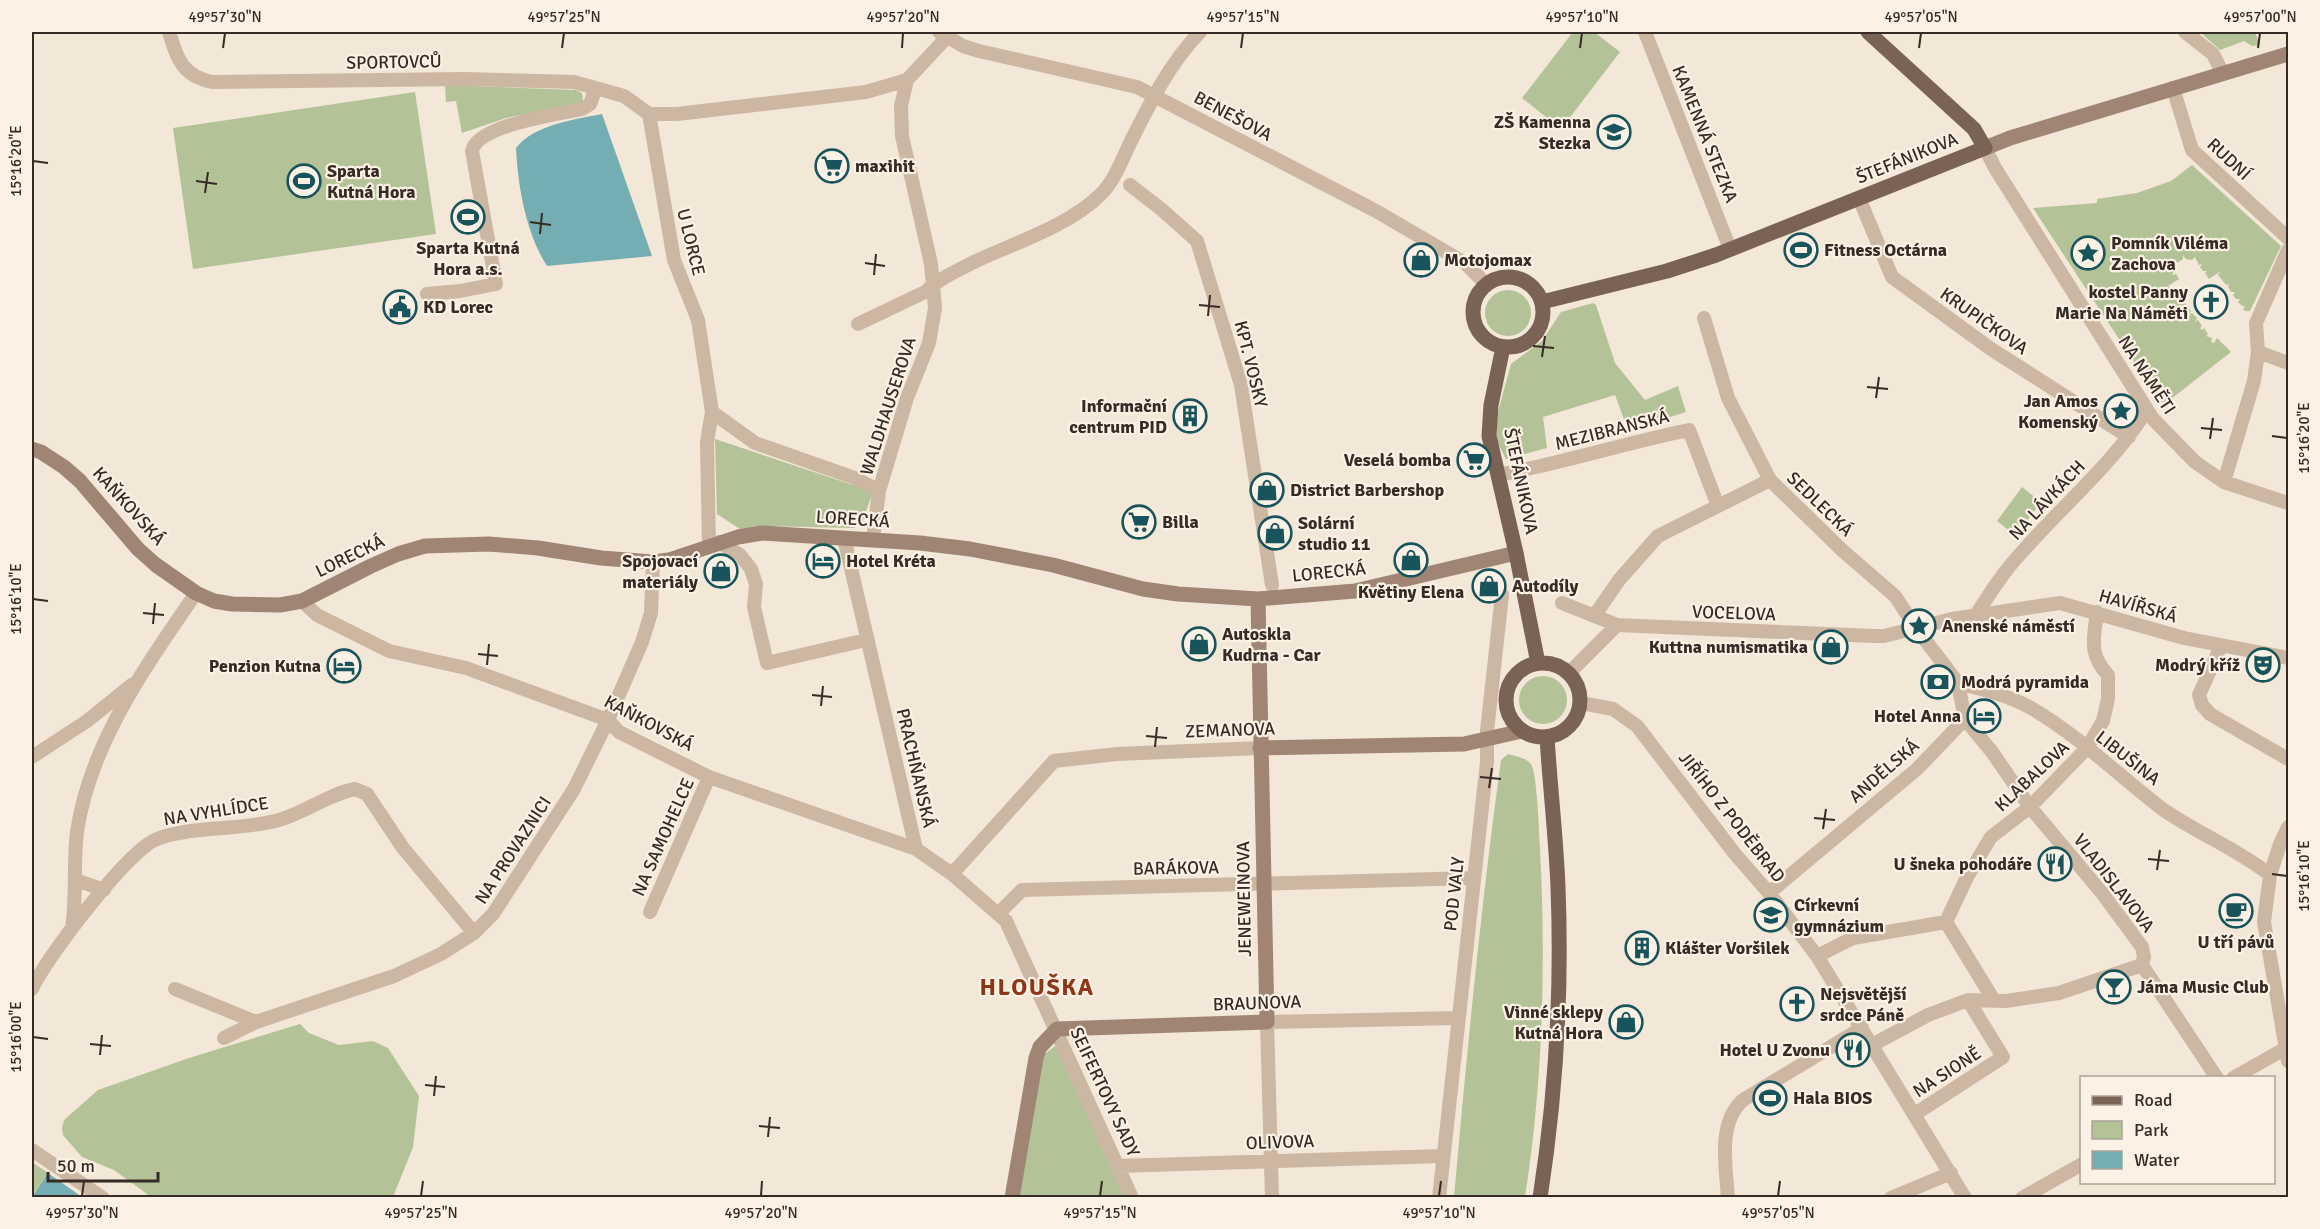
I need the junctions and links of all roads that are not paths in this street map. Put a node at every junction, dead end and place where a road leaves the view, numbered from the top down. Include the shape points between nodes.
1 (169, 32) edge
2 (1200, 32) edge
3 (1645, 32) edge
4 (1868, 32) edge
5 (2187, 32) edge
6 (943, 34) edge
7 (2289, 54) edge
8 (2223, 74) junction
9 (907, 80) junction
10 (596, 88) junction
11 (2173, 88) junction
12 (1154, 95) junction
13 (649, 114) junction
14 (1985, 148) junction
15 (1130, 185) dead end
16 (1859, 198) junction
17 (2289, 238) edge
18 (1730, 249) junction
19 (2289, 250) edge
20 (934, 283) junction
21 (1487, 285) junction
22 (427, 294) dead end
23 (1542, 302) junction
24 (1704, 318) dead end
25 (858, 324) dead end
26 (1503, 347) junction
27 (2258, 352) junction
28 (2289, 363) edge
29 (2146, 411) junction
30 (712, 412) junction
31 (2129, 437) junction
32 (32, 449) edge
33 (1498, 475) junction
34 (1770, 480) junction
35 (2224, 482) junction
36 (879, 491) junction
37 (2289, 503) edge
38 (1718, 506) junction
39 (844, 538) junction
40 (873, 540) junction
41 (714, 544) junction
42 (1516, 553) junction
43 (653, 562) junction
44 (1272, 585) dead end
45 (196, 593) junction
46 (1503, 595) dead end
47 (1258, 599) junction
48 (302, 601) junction
49 (1562, 603) dead end
50 (2097, 612) junction
51 (1595, 615) junction
52 (1976, 615) junction
53 (1617, 625) junction
54 (1916, 628) junction
55 (866, 640) junction
56 (2221, 646) junction
57 (2289, 658) edge
58 (1538, 663) junction
59 (1569, 673) junction
60 (134, 683) junction
61 (1958, 683) junction
62 (1581, 703) junction
63 (1965, 719) junction
64 (608, 720) junction
65 (1522, 731) junction
66 (1547, 737) junction
67 (1488, 740) junction
68 (1260, 748) junction
69 (2087, 748) junction
70 (32, 757) edge
71 (2289, 759) edge
72 (709, 777) junction
73 (2030, 807) junction
74 (2289, 827) edge
75 (916, 849) junction
76 (952, 874) junction
77 (2270, 875) junction
78 (1473, 878) junction
79 (76, 880) junction
80 (1263, 884) junction
81 (104, 890) junction
82 (1769, 893) junction
83 (650, 912) dead end
84 (998, 914) junction
85 (1946, 922) junction
86 (72, 928) junction
87 (474, 933) junction
88 (1817, 956) junction
89 (2142, 965) junction
90 (32, 989) edge
91 (176, 989) dead end
92 (1993, 999) junction
93 (1968, 1000) junction
94 (1458, 1018) junction
95 (256, 1022) junction
96 (1267, 1022) junction
97 (1862, 1028) junction
98 (1057, 1029) junction
99 (224, 1038) dead end
100 (1872, 1045) junction
101 (2287, 1055) edge
102 (2216, 1076) edge
103 (2235, 1076) edge
104 (1916, 1114) junction
105 (32, 1150) edge
106 (1443, 1156) junction
107 (1272, 1160) junction
108 (2080, 1165) edge
109 (1118, 1166) junction
110 (1951, 1173) junction
111 (103, 1197) edge
112 (1012, 1197) edge
113 (1132, 1197) edge
114 (1272, 1197) edge
115 (1438, 1197) edge
116 (1540, 1197) edge
117 (1728, 1197) edge
118 (1891, 1197) edge
119 (1965, 1197) edge
120 (2022, 1197) edge

1 - 10 street, SPORTOVCŮ via 176,54 193,76 212,82 464,79 574,82
2 - 12 street, WALDHAUSEROVA via 1174,62
3 - 18 street, KAMENNÁ STEZKA
4 - 14 main road via 1974,129
5 - 8 street via 2213,54
6 - 9 street
6 - 12 street, BENEŠOVA via 979,51 1137,87
7 - 8 street, ŠTEFÁNIKOVA
8 - 11 street, ŠTEFÁNIKOVA
9 - 13 street via 866,92 691,113
9 - 20 street, WALDHAUSEROVA via 901,106 902,136
10 - 13 street, SPORTOVCŮ via 632,100
10 - 22 street via 590,104 582,109 512,124 473,145 496,284
11 - 14 street, ŠTEFÁNIKOVA
11 - 17 street, RUDNÍ via 2192,150
12 - 20 street, WALDHAUSEROVA via 1102,194 1076,215
12 - 21 street, BENEŠOVA via 1376,211 1465,263
13 - 30 street, U LORCE via 674,260 698,320
14 - 16 main road, ŠTEFÁNIKOVA
14 - 29 street, NA NÁMĚTI
15 - 44 street, KPT. VOSKY via 1197,241 1241,386
16 - 18 main road, ŠTEFÁNIKOVA
16 - 31 street, KRUPIČKOVA via 1892,277 1991,349
18 - 23 main road, ŠTEFÁNIKOVA via 1666,271
19 - 27 street via 2256,323
20 - 25 street, WALDHAUSEROVA via 919,295
20 - 36 street, WALDHAUSEROVA via 933,326
21 - 23 main road via 1514,278 1531,286
21 - 26 main road via 1475,301 1475,325 1484,337
23 - 26 main road via 1543,320 1534,336 1519,346
24 - 34 street, SEDLECKÁ via 1728,398
26 - 33 main road, ŠTEFÁNIKOVA via 1489,426
27 - 28 street
27 - 35 street via 2254,381
29 - 31 street, NA LÁVKÁCH
29 - 35 street, NA NÁMĚTI via 2195,462
30 - 36 street via 755,443 855,478
30 - 41 street, U LORCE via 707,442
31 - 52 street, NA LÁVKÁCH via 2020,554
32 - 45 street, KAŇKOVSKÁ via 72,474 138,549
33 - 38 street, MEZIBRANSKÁ via 1689,430
33 - 42 main road, ŠTEFÁNIKOVA
34 - 38 street
34 - 54 street, SEDLECKÁ via 1896,596
35 - 37 street, NA NÁMĚTI
36 - 40 street, WALDHAUSEROVA
38 - 51 street via 1658,536 1619,580
39 - 40 street, LORECKÁ
39 - 41 street, LORECKÁ via 762,533
39 - 55 street, PRACHŇANSKÁ
40 - 47 street, LORECKÁ via 970,549 1053,565 1143,589
41 - 43 street, LORECKÁ
41 - 55 street via 740,555 751,569 756,584 754,607 767,663
42 - 47 street, LORECKÁ via 1355,591
42 - 58 main road, ŠTEFÁNIKOVA
43 - 48 street, LORECKÁ via 489,544 425,546 380,562
43 - 64 street, NA PROVAZNICI via 651,613
45 - 48 street, LORECKÁ via 232,604 280,605
45 - 60 street
46 - 67 street, POD VALY
47 - 68 street, JENEWEINOVA
48 - 64 street, KAŇKOVSKÁ via 317,615 389,651 466,668
49 - 51 street
50 - 52 street, HAVÍŘSKÁ via 2060,603
50 - 56 street, HAVÍŘSKÁ
50 - 69 street, KLABALOVA via 2094,652 2108,675 2108,699 2103,720
51 - 53 street
52 - 54 street
53 - 54 street, VOCELOVA via 1874,636
53 - 59 street
54 - 61 street
55 - 75 street, PRACHŇANSKÁ
56 - 57 street, HAVÍŘSKÁ
56 - 71 street via 2199,695 2202,705 2210,714
58 - 59 main road via 1555,664
58 - 65 main road via 1518,672 1507,691 1509,713
59 - 62 main road via 1580,692
60 - 70 street via 87,721
60 - 79 street via 83,801 77,834
61 - 63 street
61 - 69 street, LIBUŠINA via 1989,690 2030,708
62 - 66 main road via 1570,726
62 - 82 street, JIŘÍHO Z PODĚBRAD via 1613,709 1637,726
63 - 73 street, VLADISLAVOVA
63 - 82 street, ANDĚLSKÁ via 1917,769
64 - 72 street, KAŇKOVSKÁ via 619,732
64 - 87 street, NA PROVAZNICI via 574,789 493,914
65 - 66 main road
65 - 67 street, ZEMANOVA
66 - 116 main road via 1558,885 1559,964 1556,1066
67 - 68 street, ZEMANOVA via 1464,744
67 - 78 street, POD VALY
68 - 76 street, ZEMANOVA via 1117,754 1054,761
68 - 80 street, JENEWEINOVA
69 - 73 street, KLABALOVA
69 - 77 street, LIBUŠINA via 2163,809 2249,858
72 - 75 street, KAŇKOVSKÁ
72 - 83 street, NA SAMOHELCE
73 - 85 street, KLABALOVA via 1991,837 1966,877
73 - 89 street, VLADISLAVOVA via 2142,947
74 - 77 street
75 - 76 street, PRACHŇANSKÁ
76 - 84 street, PRACHŇANSKÁ
77 - 101 street via 2264,922
78 - 80 street, BARÁKOVA
78 - 94 street, POD VALY
79 - 81 street
79 - 86 street
80 - 84 street, BARÁKOVA via 1022,890
80 - 96 street, JENEWEINOVA
81 - 86 street, NA VYHLÍDCE
81 - 87 street, NA VYHLÍDCE via 135,853 154,840 173,834 277,821 355,789 367,795 403,848
82 - 88 street, JIŘÍHO Z PODĚBRAD
84 - 98 street, PRACHŇANSKÁ via 1006,921
85 - 88 street via 1853,938
85 - 92 street
86 - 90 street, NA VYHLÍDCE
87 - 95 street, NA PROVAZNICI via 394,976
88 - 97 street, JIŘÍHO Z PODĚBRAD
89 - 92 street via 2059,993 2006,1001
89 - 102 street, VLADISLAVOVA
91 - 95 street
92 - 93 street
93 - 100 street via 1928,1015
93 - 104 street, NA SIONĚ via 2003,1057
94 - 96 street, BRAUNOVA
94 - 106 street, POD VALY
95 - 99 street, NA PROVAZNICI
96 - 98 street, BRAUNOVA
96 - 107 street, JENEWEINOVA
97 - 100 street, JIŘÍHO Z PODĚBRAD
97 - 117 street via 1735,1107 1726,1139
98 - 109 street, SEIFERTOVY SADY
98 - 112 street, SEIFERTOVY SADY via 1040,1047 1036,1058
100 - 104 street, JIŘÍHO Z PODĚBRAD
101 - 103 street
104 - 110 street, JIŘÍHO Z PODĚBRAD
105 - 111 street
106 - 107 street, OLIVOVA
106 - 115 street, POD VALY
107 - 109 street, OLIVOVA
107 - 114 street, JENEWEINOVA
108 - 120 street
109 - 113 street, SEIFERTOVY SADY
110 - 118 street
110 - 119 street, JIŘÍHO Z PODĚBRAD

